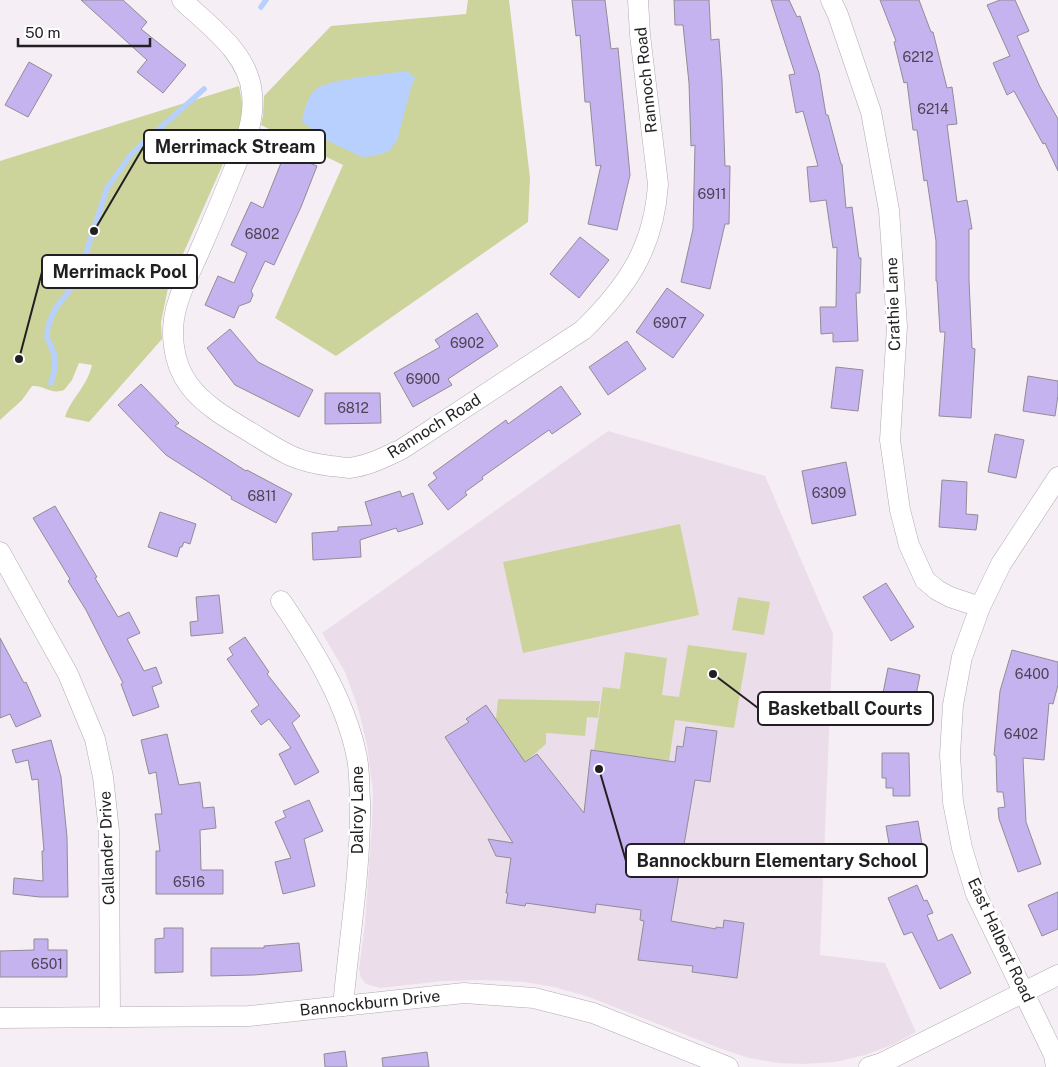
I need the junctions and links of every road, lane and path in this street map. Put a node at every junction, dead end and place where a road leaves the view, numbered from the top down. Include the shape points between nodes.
1 (182, 0) edge
2 (638, 0) edge
3 (831, 0) edge
4 (1058, 477) edge
5 (0, 552) edge
6 (280, 601) dead end
7 (980, 607) junction
8 (1058, 975) edge
9 (1024, 992) junction
10 (343, 1006) junction
11 (110, 1017) junction
12 (0, 1018) edge
13 (728, 1067) edge
14 (869, 1067) edge
15 (1056, 1067) edge

1 - 2 street, Rannoch Road via 237,56 246,69 253,96 252,121 243,149 178,302 173,334 180,369 207,404 289,456 314,464 348,468 373,462 402,449 583,330 620,290 638,262 656,207 658,184
3 - 7 street, Crathie Lane via 870,112 889,210 897,326 890,440 900,510 909,545 925,580 950,597
4 - 7 street, East Halbert Road via 1001,564
5 - 11 street, Callander Drive via 68,674 95,739 109,831
6 - 10 street, Dalroy Lane via 336,693 351,731 358,762 360,828
7 - 9 street, East Halbert Road via 962,657 953,705 950,755 953,802 976,894
8 - 9 street
9 - 14 street
9 - 15 street, East Halbert Road via 1054,1055
10 - 11 street, Bannockburn Drive via 249,1016
10 - 13 street, Bannockburn Drive via 464,994 534,998 593,1013
11 - 12 street, Bannockburn Drive

